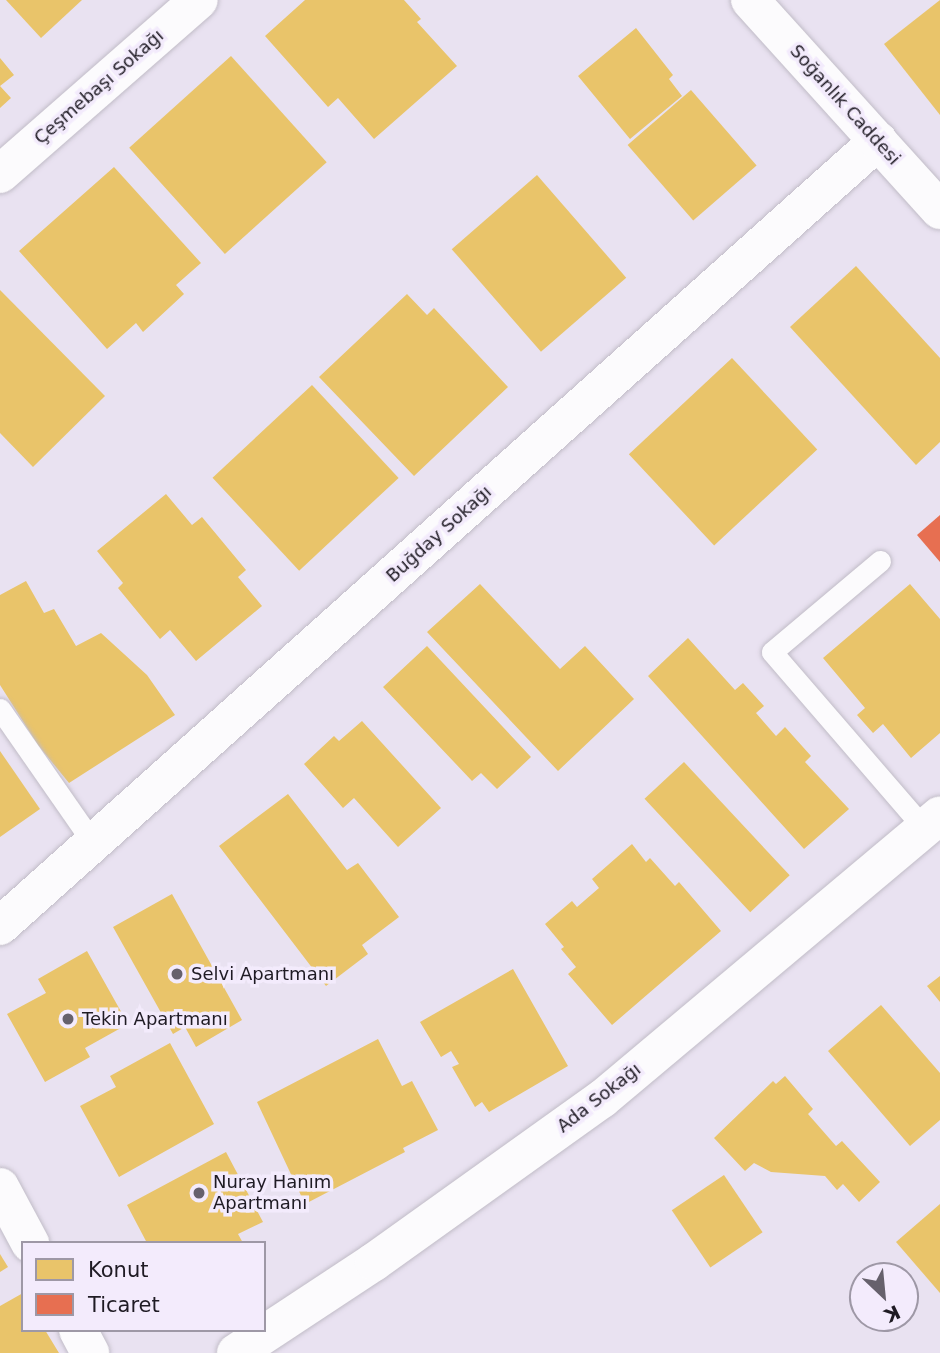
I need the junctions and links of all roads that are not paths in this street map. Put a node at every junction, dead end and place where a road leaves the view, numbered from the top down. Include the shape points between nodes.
1 (199, 0) edge
2 (750, 0) edge
3 (878, 141) junction
4 (0, 174) edge
5 (940, 210) edge
6 (880, 561) dead end
7 (0, 709) edge
8 (932, 821) edge
9 (93, 843) junction
10 (0, 926) edge
11 (0, 1187) edge
12 (29, 1241) edge
13 (79, 1332) edge
14 (90, 1353) edge
15 (236, 1353) edge

1 - 4 street, Çeşmebaşı Sokağı
2 - 3 street, Soğanlık Caddesi
3 - 5 street, Soğanlık Caddesi
3 - 9 street, Buğday Sokağı
6 - 8 lane via 772,652
7 - 9 lane
8 - 15 street, Ada Sokağı via 602,1099
9 - 10 street, Buğday Sokağı
11 - 12 street
13 - 14 street

